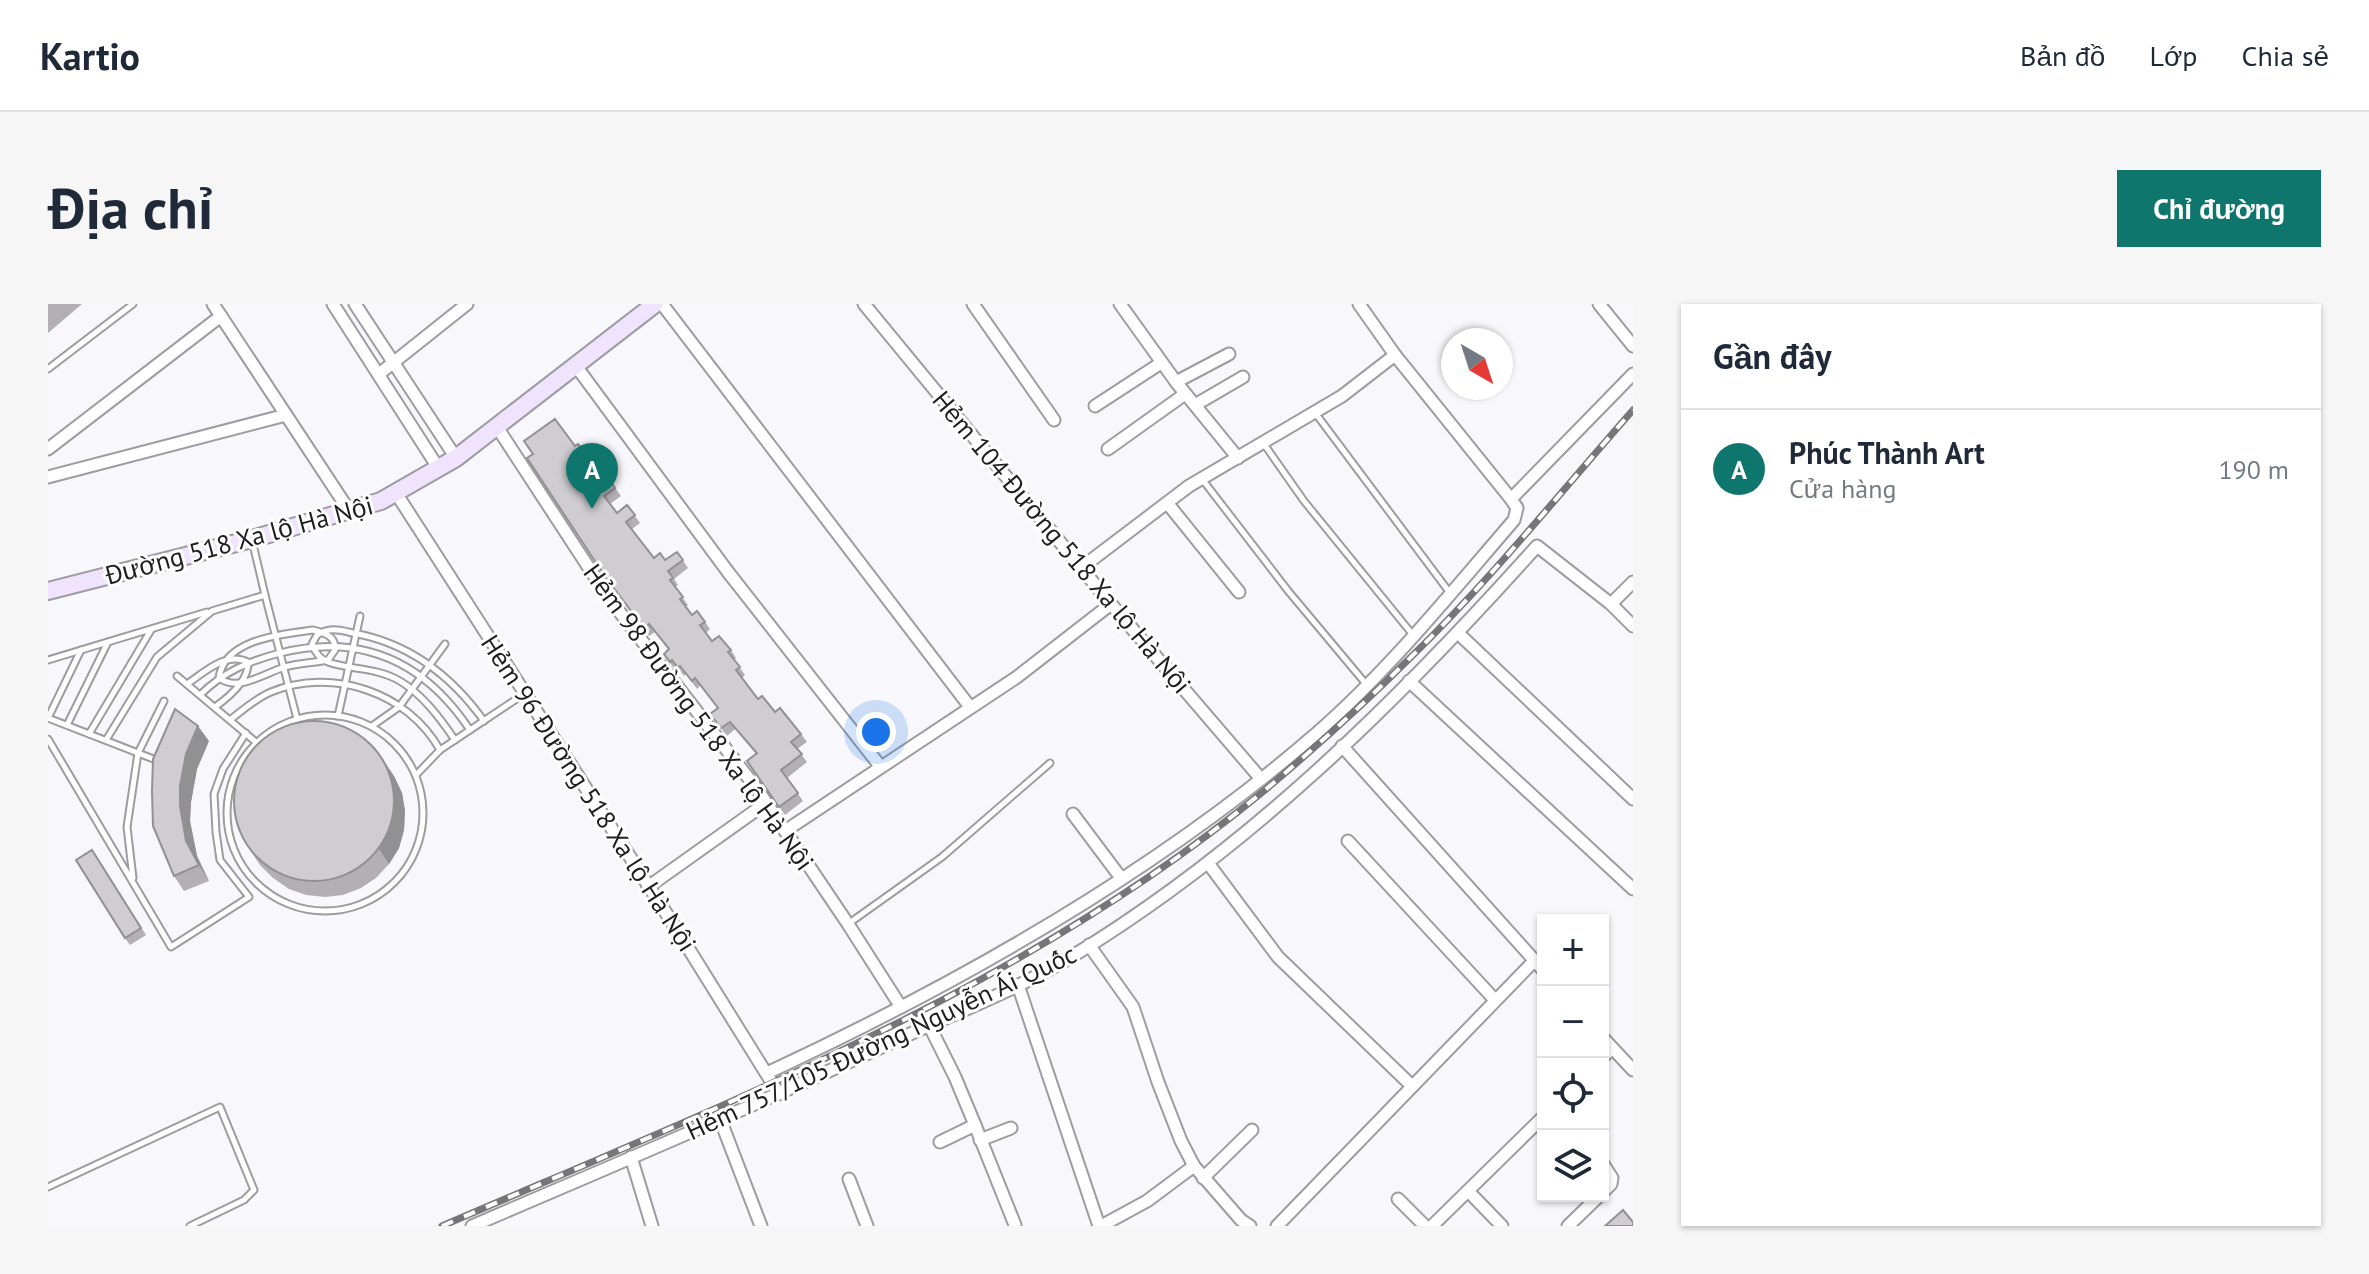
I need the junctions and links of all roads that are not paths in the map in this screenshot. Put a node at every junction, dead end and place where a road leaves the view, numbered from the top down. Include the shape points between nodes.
1 (133, 304) edge
2 (213, 304) edge
3 (333, 304) edge
4 (355, 304) edge
5 (467, 304) edge
6 (655, 304) edge
7 (662, 304) edge
8 (864, 304) edge
9 (973, 304) edge
10 (1120, 304) edge
11 (1359, 304) edge
12 (1599, 304) edge
13 (221, 316) junction
14 (1633, 346) edge
15 (1229, 354) dead end
16 (1395, 355) junction
17 (393, 362) junction
18 (1161, 363) junction
19 (576, 366) junction
20 (48, 369) edge
21 (379, 374) junction
22 (1633, 374) edge
23 (1243, 377) dead end
24 (1176, 382) junction
25 (1185, 394) junction
26 (1195, 405) junction
27 (1095, 406) dead end
28 (1315, 413) junction
29 (286, 415) junction
30 (1054, 420) dead end
31 (497, 427) junction
32 (1263, 443) junction
33 (48, 449) edge
34 (1108, 449) dead end
35 (456, 458) junction
36 (1238, 458) junction
37 (439, 469) junction
38 (48, 477) edge
39 (1201, 478) junction
40 (396, 493) junction
41 (1511, 499) junction
42 (1168, 504) junction
43 (350, 512) junction
44 (252, 539) junction
45 (1081, 568) junction
46 (1633, 582) edge
47 (48, 591) edge
48 (1239, 592) dead end
49 (1450, 593) junction
50 (265, 595) junction
51 (1111, 604) junction
52 (1611, 604) junction
53 (212, 611) junction
54 (360, 616) dead end
55 (1633, 626) edge
56 (152, 629) junction
57 (321, 632) junction
58 (357, 633) junction
59 (1459, 634) junction
60 (275, 635) junction
61 (1413, 635) junction
62 (108, 642) junction
63 (445, 644) dead end
64 (335, 645) junction
65 (313, 647) junction
66 (354, 647) junction
67 (81, 650) junction
68 (280, 653) junction
69 (48, 660) edge
70 (225, 660) junction
71 (324, 660) junction
72 (248, 662) junction
73 (430, 664) junction
74 (350, 666) junction
75 (284, 667) junction
76 (177, 676) dead end
77 (421, 677) junction
78 (219, 678) junction
79 (1409, 681) junction
80 (241, 682) junction
81 (187, 684) junction
82 (345, 684) junction
83 (1366, 684) junction
84 (289, 686) junction
85 (412, 689) junction
86 (525, 693) junction
87 (200, 695) junction
88 (164, 701) dead end
89 (215, 707) junction
90 (399, 707) junction
91 (970, 707) junction
92 (338, 716) junction
93 (297, 719) junction
94 (230, 720) junction
95 (484, 721) junction
96 (67, 725) junction
97 (371, 726) junction
98 (470, 730) junction
99 (246, 733) junction
100 (89, 734) junction
101 (48, 739) edge
102 (106, 740) junction
103 (455, 740) junction
104 (257, 743) junction
105 (1342, 746) junction
106 (440, 750) junction
107 (138, 753) junction
108 (157, 760) edge
109 (1050, 763) dead end
110 (880, 766) junction
111 (416, 775) junction
112 (1261, 779) junction
113 (1633, 799) edge
114 (766, 803) junction
115 (1073, 814) dead end
116 (785, 831) junction
117 (1348, 841) dead end
118 (1208, 863) junction
119 (1121, 878) junction
120 (133, 883) junction
121 (648, 887) junction
122 (1633, 889) edge
123 (848, 924) junction
124 (1089, 945) junction
125 (1537, 963) edge
126 (1537, 967) edge
127 (1018, 985) junction
128 (1495, 1000) junction
129 (901, 1007) junction
130 (929, 1025) junction
131 (1609, 1054) edge
132 (1633, 1070) edge
133 (767, 1073) junction
134 (1412, 1086) junction
135 (779, 1094) junction
136 (720, 1119) junction
137 (1537, 1123) edge
138 (975, 1125) junction
139 (1011, 1128) dead end
140 (1252, 1130) dead end
141 (980, 1140) junction
142 (940, 1142) dead end
143 (631, 1157) junction
144 (1194, 1166) junction
145 (1203, 1178) junction
146 (849, 1179) dead end
147 (48, 1187) edge
148 (1468, 1191) junction
149 (1398, 1199) dead end
150 (1593, 1202) edge
151 (1242, 1224) edge
152 (190, 1226) edge
153 (472, 1226) edge
154 (652, 1226) edge
155 (761, 1226) edge
156 (867, 1226) edge
157 (1014, 1226) edge
158 (1100, 1226) edge
159 (1277, 1226) edge
160 (1425, 1226) edge
161 (1432, 1226) edge
162 (1502, 1226) edge
163 (1568, 1226) edge

1 - 20 lane
2 - 13 street
3 - 21 street
4 - 17 street
5 - 17 street
6 - 19 street, Đường 518 Xa lộ Hà Nội
7 - 91 street
8 - 45 street, Hẻm 104 Đường 518 Xa lộ Hà Nội
9 - 30 street
10 - 18 street
11 - 16 street
12 - 14 street
13 - 29 street
13 - 33 street
15 - 24 street
16 - 28 street
16 - 41 street
17 - 21 street
17 - 35 street
18 - 24 street
18 - 27 street
19 - 31 street, Đường 518 Xa lộ Hà Nội
19 - 110 street
21 - 37 street
22 - 41 street
23 - 26 street
24 - 25 street
25 - 26 street
25 - 34 street
26 - 36 street
28 - 32 street
28 - 49 lane
29 - 38 street
29 - 43 street
31 - 35 street, Đường 518 Xa lộ Hà Nội
31 - 114 street, Hẻm 98 Đường 518 Xa lộ Hà Nội via 612,602
32 - 36 street
32 - 61 lane
35 - 37 street, Đường 518 Xa lộ Hà Nội
36 - 39 street
37 - 40 street, Đường 518 Xa lộ Hà Nội
39 - 42 street
39 - 83 lane
40 - 43 street, Đường 518 Xa lộ Hà Nội
40 - 86 street, Hẻm 96 Đường 518 Xa lộ Hà Nội
41 - 49 street via 1517,508 1514,520
42 - 45 street
42 - 48 street
43 - 44 street, Đường 518 Xa lộ Hà Nội
44 - 47 street, Đường 518 Xa lộ Hà Nội
44 - 50 lane
45 - 51 street, Hẻm 104 Đường 518 Xa lộ Hà Nội
46 - 52 street
49 - 61 street
50 - 53 lane
50 - 60 lane
51 - 91 street
51 - 112 street, Hẻm 104 Đường 518 Xa lộ Hà Nội
52 - 55 street
52 - 59 street, Hẻm 757/105 Đường Nguyễn Ái Quốc via 1537,546
53 - 56 lane
53 - 102 lane via 157,657
54 - 58 lane
56 - 62 lane
56 - 100 lane
57 - 58 lane
57 - 60 lane
57 - 64 lane
57 - 65 lane
58 - 66 lane
58 - 73 lane via 402,647
59 - 79 street, Hẻm 757/105 Đường Nguyễn Ái Quốc
59 - 113 street
60 - 68 lane
60 - 70 lane
61 - 83 street
62 - 67 lane
62 - 96 lane
63 - 73 lane
64 - 65 lane
64 - 66 lane
64 - 71 lane
65 - 68 lane
65 - 71 lane
66 - 74 lane
66 - 77 lane
67 - 69 lane
67 - 96 lane via 48,718
68 - 72 lane
68 - 75 lane
70 - 72 lane
70 - 78 lane
70 - 81 lane
71 - 74 lane
71 - 75 lane
72 - 78 lane
72 - 80 lane
73 - 77 lane
73 - 95 lane
74 - 82 lane
74 - 85 lane via 397,679
75 - 80 lane
75 - 84 lane
76 - 81 lane
77 - 85 lane
77 - 98 lane
78 - 80 lane
78 - 87 lane
79 - 105 street, Hẻm 757/105 Đường Nguyễn Ái Quốc
79 - 122 street
80 - 89 lane
81 - 87 lane
82 - 84 lane
82 - 90 lane via 377,693
82 - 92 lane
83 - 112 street
84 - 93 lane
84 - 94 lane via 270,692
85 - 90 lane
85 - 103 lane
86 - 95 lane
86 - 121 street, Hẻm 96 Đường 518 Xa lộ Hà Nội
87 - 89 lane
88 - 107 lane
89 - 94 lane
90 - 97 lane
90 - 106 lane
91 - 110 street
92 - 93 lane
92 - 97 lane
93 - 104 lane
94 - 99 lane
95 - 98 lane
96 - 100 lane
97 - 111 lane via 405,755
98 - 103 lane
99 - 104 lane
99 - 120 lane via 214,794 220,860 249,897 171,947
100 - 102 lane
101 - 120 lane
102 - 107 lane
103 - 106 lane
104 - 111 lane via 239,767 229,796 228,826 236,855 253,880 277,899 305,909 336,911 365,903 410,863 421,835 423,804
105 - 118 street, Hẻm 757/105 Đường Nguyễn Ái Quốc
105 - 125 street
106 - 111 lane
107 - 108 lane
107 - 120 lane via 127,827
109 - 123 lane via 942,857
110 - 116 street
112 - 119 street
114 - 116 street, Hẻm 98 Đường 518 Xa lộ Hà Nội
114 - 121 street
115 - 119 street
116 - 123 street, Hẻm 98 Đường 518 Xa lộ Hà Nội
117 - 128 street
118 - 124 street, Hẻm 757/105 Đường Nguyễn Ái Quốc
118 - 134 street via 1278,957
119 - 129 street
121 - 133 street, Hẻm 96 Đường 518 Xa lộ Hà Nội
123 - 129 street, Hẻm 98 Đường 518 Xa lộ Hà Nội
124 - 127 street, Hẻm 757/105 Đường Nguyễn Ái Quốc
124 - 144 street via 1133,1007
126 - 128 street
127 - 130 street, Hẻm 757/105 Đường Nguyễn Ái Quốc
127 - 158 street
128 - 134 street
129 - 133 street
130 - 135 street, Hẻm 757/105 Đường Nguyễn Ái Quốc
130 - 138 street
131 - 132 street
133 - 135 street, Hẻm 96 Đường 518 Xa lộ Hà Nội
134 - 159 street
135 - 136 street, Hẻm 757/105 Đường Nguyễn Ái Quốc
136 - 143 street, Hẻm 757/105 Đường Nguyễn Ái Quốc
136 - 155 street
137 - 148 street
138 - 141 street
138 - 142 street
139 - 141 street
140 - 145 street
141 - 157 street
143 - 153 street, Hẻm 757/105 Đường Nguyễn Ái Quốc
143 - 154 street
144 - 145 street
144 - 158 street via 1147,1201
145 - 151 street
146 - 156 street
147 - 152 lane via 220,1107 254,1190
148 - 161 street
148 - 162 street
149 - 160 street
150 - 163 street

